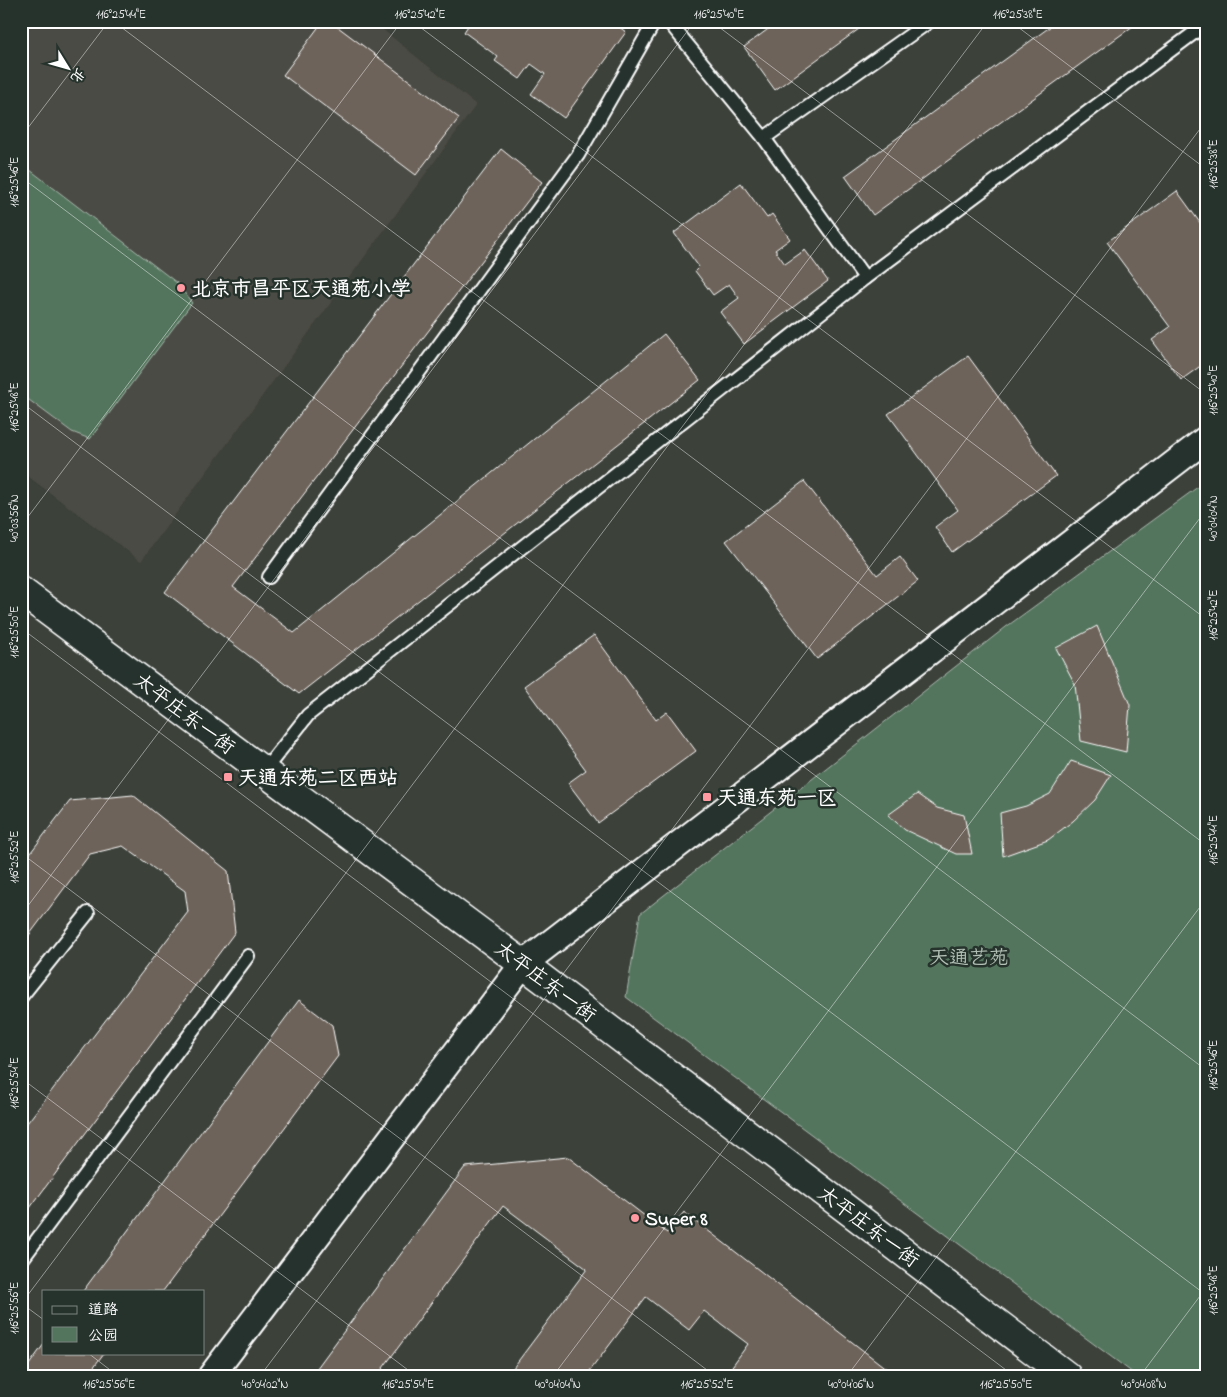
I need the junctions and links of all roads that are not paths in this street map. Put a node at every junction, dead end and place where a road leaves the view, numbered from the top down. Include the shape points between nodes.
1 (655, 21) edge
2 (668, 21) edge
3 (930, 21) edge
4 (1206, 24) edge
5 (764, 138) junction
6 (865, 278) junction
7 (1206, 440) edge
8 (269, 577) dead end
9 (21, 591) edge
10 (264, 771) junction
11 (88, 913) dead end
12 (248, 956) dead end
13 (523, 964) junction
14 (21, 997) edge
15 (21, 1261) edge
16 (211, 1376) edge
17 (1067, 1376) edge

1 - 8 lane via 578,155
2 - 5 lane
3 - 5 lane
4 - 6 lane
5 - 6 lane
6 - 10 lane via 308,715
7 - 13 street
9 - 10 street, 太平庄东一街
10 - 13 street, 太平庄东一街
11 - 14 lane
12 - 15 lane
13 - 16 street
13 - 17 street, 太平庄东一街

